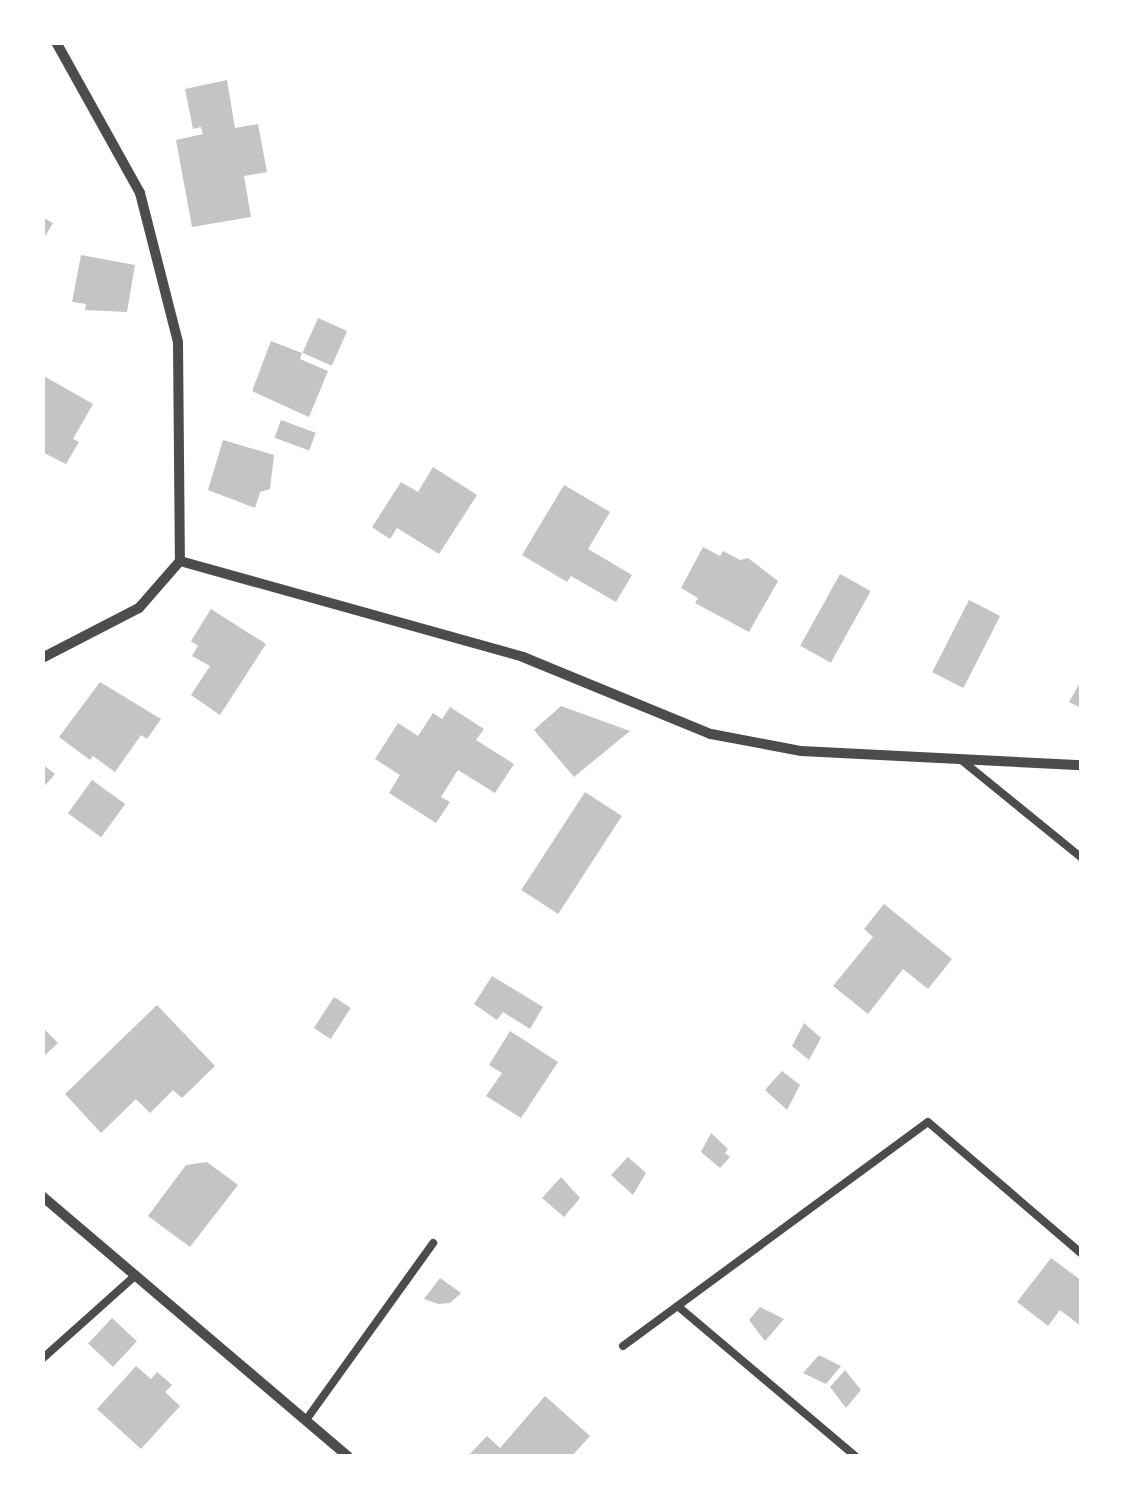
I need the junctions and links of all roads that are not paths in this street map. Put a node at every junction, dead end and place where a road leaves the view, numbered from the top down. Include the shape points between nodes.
1 (56, 42) edge
2 (180, 561) junction
3 (42, 658) edge
4 (960, 759) junction
5 (1082, 764) edge
6 (1082, 858) edge
7 (42, 1196) edge
8 (434, 1243) dead end
9 (1082, 1254) edge
10 (138, 1274) junction
11 (680, 1308) junction
12 (624, 1346) dead end
13 (42, 1359) edge
14 (306, 1420) junction
15 (348, 1456) edge
16 (855, 1456) edge

1 - 2 street via 140,193 178,342
2 - 3 street via 139,608
2 - 4 street via 524,656 711,734 801,751
4 - 5 street
4 - 6 lane
7 - 10 street
8 - 14 lane
9 - 11 lane via 928,1122
10 - 13 lane
10 - 14 street
11 - 12 lane
11 - 16 lane
14 - 15 street

